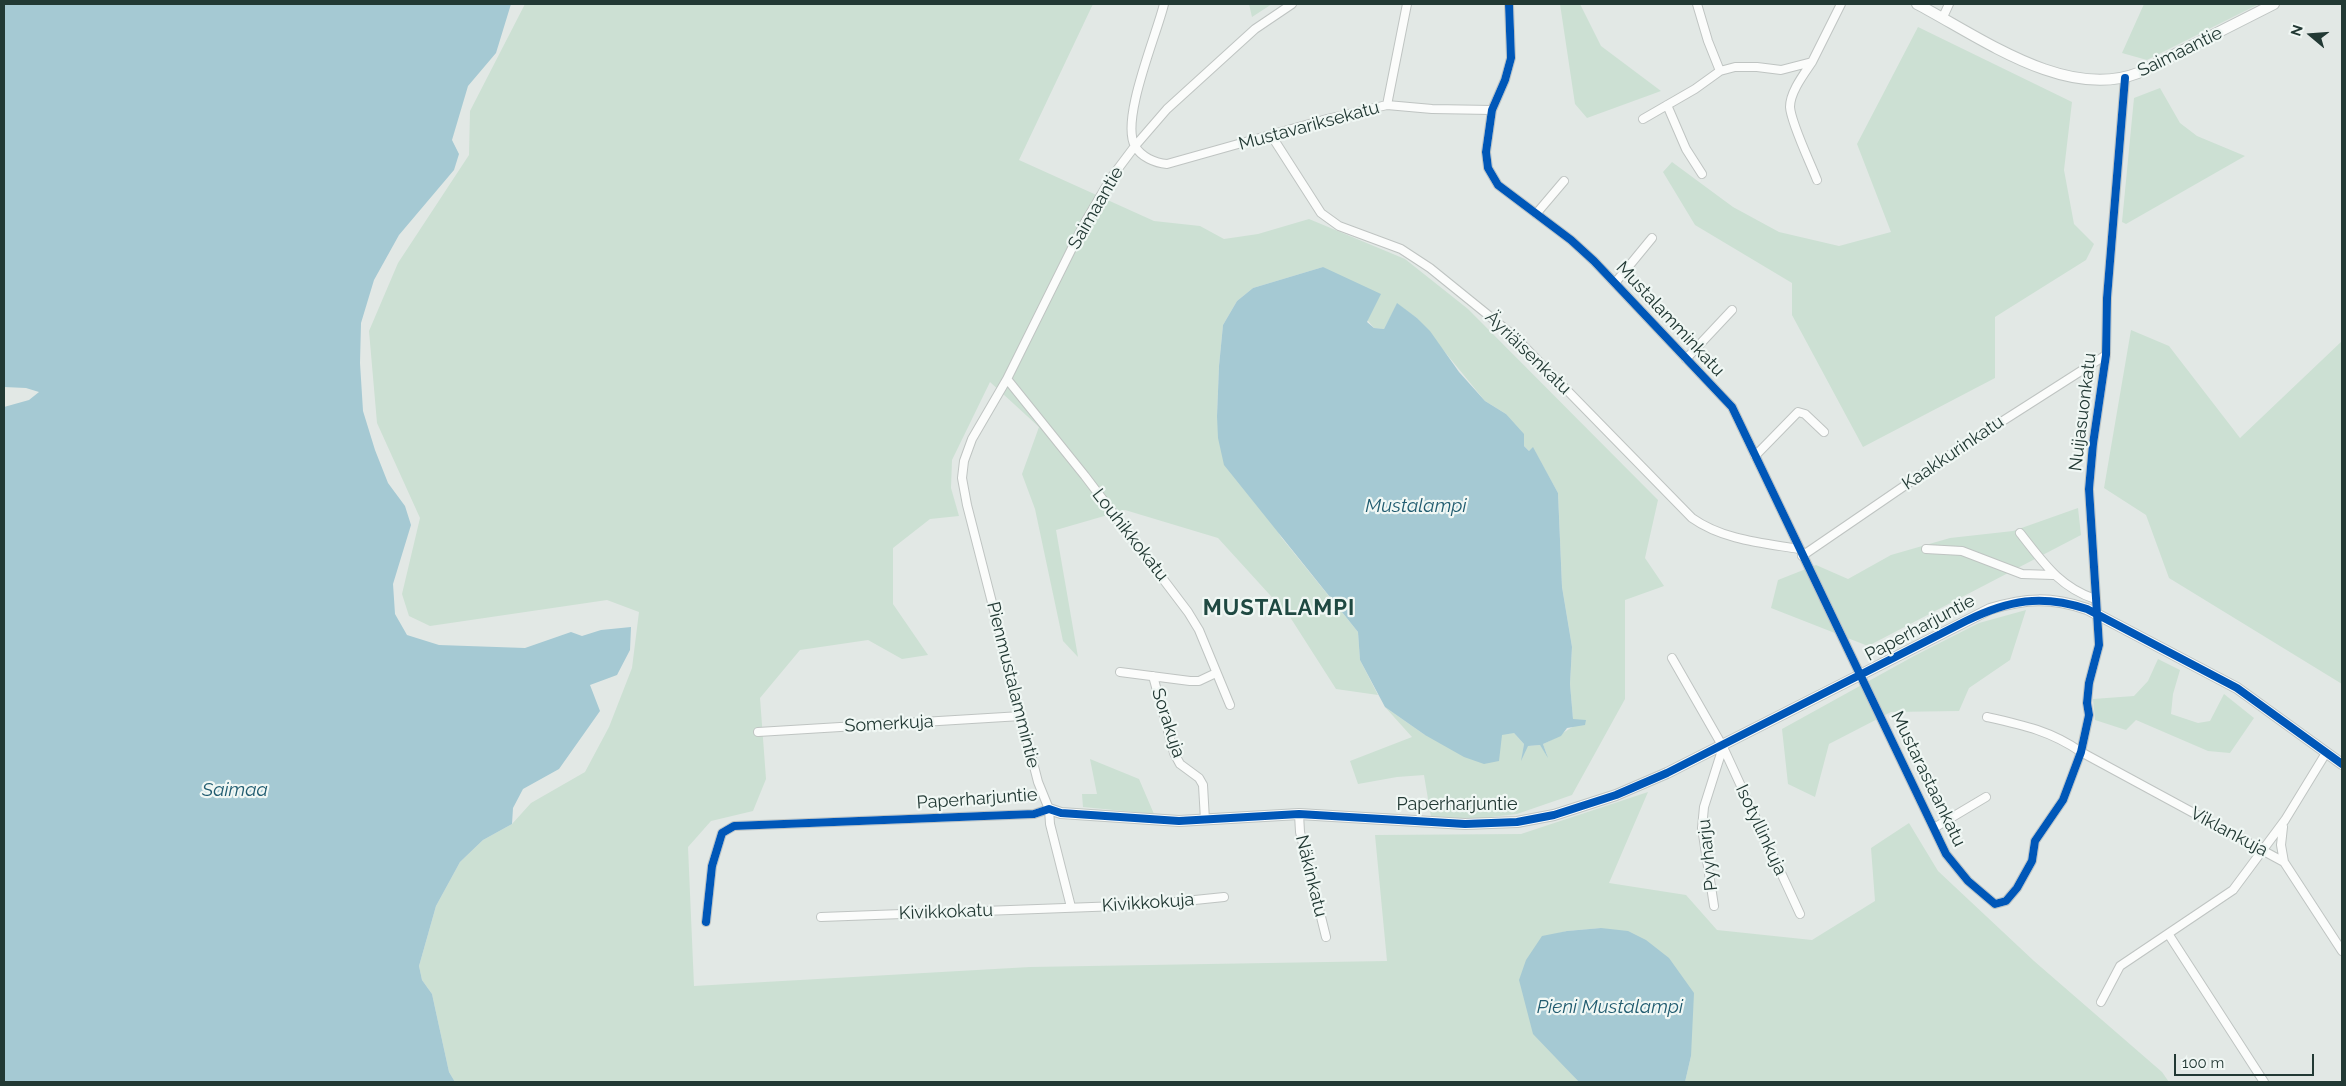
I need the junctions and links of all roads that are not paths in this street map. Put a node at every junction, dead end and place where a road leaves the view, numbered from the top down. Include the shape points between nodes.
1 (1164, 4) edge
2 (1292, 4) edge
3 (1407, 4) edge
4 (1509, 4) edge
5 (1697, 4) edge
6 (1841, 4) edge
7 (1917, 4) edge
8 (1949, 4) edge
9 (2274, 4) edge
10 (1942, 17) junction
11 (1812, 62) junction
12 (1720, 71) junction
13 (2125, 78) junction
14 (1387, 105) junction
15 (1667, 105) junction
16 (1492, 110) junction
17 (1643, 119) dead end
18 (1270, 135) junction
19 (1135, 146) junction
20 (1702, 174) dead end
21 (1816, 180) dead end
22 (1564, 181) dead end
23 (1536, 214) junction
24 (1652, 238) dead end
25 (1615, 283) junction
26 (1732, 310) dead end
27 (2106, 354) junction
28 (1686, 359) junction
29 (1008, 380) junction
30 (1824, 432) dead end
31 (1755, 456) junction
32 (964, 461) joint
33 (2020, 533) dead end
34 (1926, 549) dead end
35 (1801, 553) junction
36 (2053, 575) junction
37 (2095, 599) junction
38 (2096, 613) junction
39 (1672, 658) dead end
40 (1120, 672) dead end
41 (1216, 673) junction
42 (1153, 676) junction
43 (1862, 676) junction
44 (1230, 705) dead end
45 (1021, 716) junction
46 (1987, 717) dead end
47 (758, 732) dead end
48 (1723, 747) junction
49 (2081, 752) junction
50 (2326, 753) junction
51 (2342, 764) edge
52 (1986, 796) dead end
53 (1049, 809) junction
54 (1299, 814) junction
55 (1205, 820) junction
56 (2285, 820) junction
57 (1934, 828) junction
58 (2262, 850) junction
59 (2284, 862) junction
60 (1224, 897) dead end
61 (2001, 904) joint
62 (1714, 906) dead end
63 (1072, 907) junction
64 (1800, 914) dead end
65 (821, 917) dead end
66 (706, 922) dead end
67 (2169, 935) junction
68 (1326, 937) dead end
69 (2342, 951) edge
70 (2101, 1002) dead end
71 (2264, 1082) edge

1 - 19 street via 1132,112 1131,130
2 - 19 street, Saimaantie via 1227,53 1167,110
3 - 14 street
4 - 16 street, Mustalamminkatu via 1511,58
5 - 12 street
6 - 11 street
7 - 10 street, Saimaantie
8 - 10 street
9 - 13 street, Saimaantie via 2155,66
10 - 13 street, Saimaantie via 2046,71 2087,80
11 - 12 street via 1781,70 1735,67
11 - 21 street via 1790,106
12 - 15 street
13 - 27 street, Nuijasuonkatu via 2107,298
14 - 16 street, Mustavariksekatu
14 - 18 street, Mustavariksekatu
15 - 17 street
15 - 20 street via 1686,149
16 - 23 street, Mustalamminkatu via 1486,152 1488,168 1498,185
18 - 19 street, Mustavariksekatu via 1167,164 1155,163
18 - 35 street, Äyriäisenkatu via 1321,213 1339,226 1401,249 1484,310 1514,336 1692,518 1706,527 1743,539
19 - 29 street, Saimaantie via 1111,178 1084,224
22 - 23 street
23 - 25 street, Mustalamminkatu via 1571,240
24 - 25 street
25 - 28 street, Mustalamminkatu
26 - 28 street
27 - 35 street, Kaakkurinkatu
27 - 37 street, Nuijasuonkatu via 2090,489
28 - 31 street, Mustalamminkatu via 1732,407
29 - 32 street, Saimaantie via 972,439
29 - 41 street, Louhikkokatu via 1168,584 1199,630
30 - 31 street via 1805,414 1798,412
31 - 35 street, Mustalamminkatu
32 - 45 street, Pienmustalammintie via 962,478 967,505
33 - 36 street
34 - 36 street via 1962,551 2022,574
35 - 43 street, Mustalamminkatu
36 - 37 street via 2080,594
37 - 38 street, Nuijasuonkatu
38 - 43 street, Paperharjuntie via 2057,600 2014,602 1982,613
38 - 49 street, Nuijasuonkatu via 2098,645 2089,683 2089,715
38 - 50 street, Paperharjuntie via 2237,688
39 - 48 street, Isotyllinkuja
40 - 42 street
41 - 42 street via 1199,681
41 - 44 street, Louhikkokatu
42 - 55 street, Sorakuja via 1174,753 1180,764 1203,785
43 - 48 street, Paperharjuntie
43 - 57 street, Mustarastaankatu
45 - 47 street, Somerkuja
45 - 53 street, Pienmustalammintie via 1042,796
46 - 49 street, Viklankuja via 2040,729 2063,739
48 - 54 street, Paperharjuntie via 1616,795 1554,815 1517,822 1465,824
48 - 62 street, Pyyharju via 1704,807 1702,828
48 - 64 street, Isotyllinkuja
49 - 58 street, Viklankuja
49 - 61 street, Nuijasuonkatu via 2063,800 2035,841 2032,861 2017,888
50 - 51 street, Paperharjuntie
50 - 56 street
52 - 57 street
53 - 55 street, Paperharjuntie via 1061,813 1122,818
53 - 63 street, Pienmustalammintie
53 - 66 street, Paperharjuntie via 1034,814 734,826 722,833 712,866
54 - 55 street, Paperharjuntie
54 - 68 street, Näkinkatu via 1302,841
56 - 58 street
56 - 59 street via 2281,836
57 - 61 street, Mustarastaankatu via 1946,854 1968,881 1989,901
58 - 59 street, Viklankuja
58 - 67 street via 2233,890
59 - 69 street, Viklankuja
60 - 63 street, Kivikkokuja via 1146,905
63 - 65 street, Kivikkokatu
67 - 70 street via 2120,966
67 - 71 street

